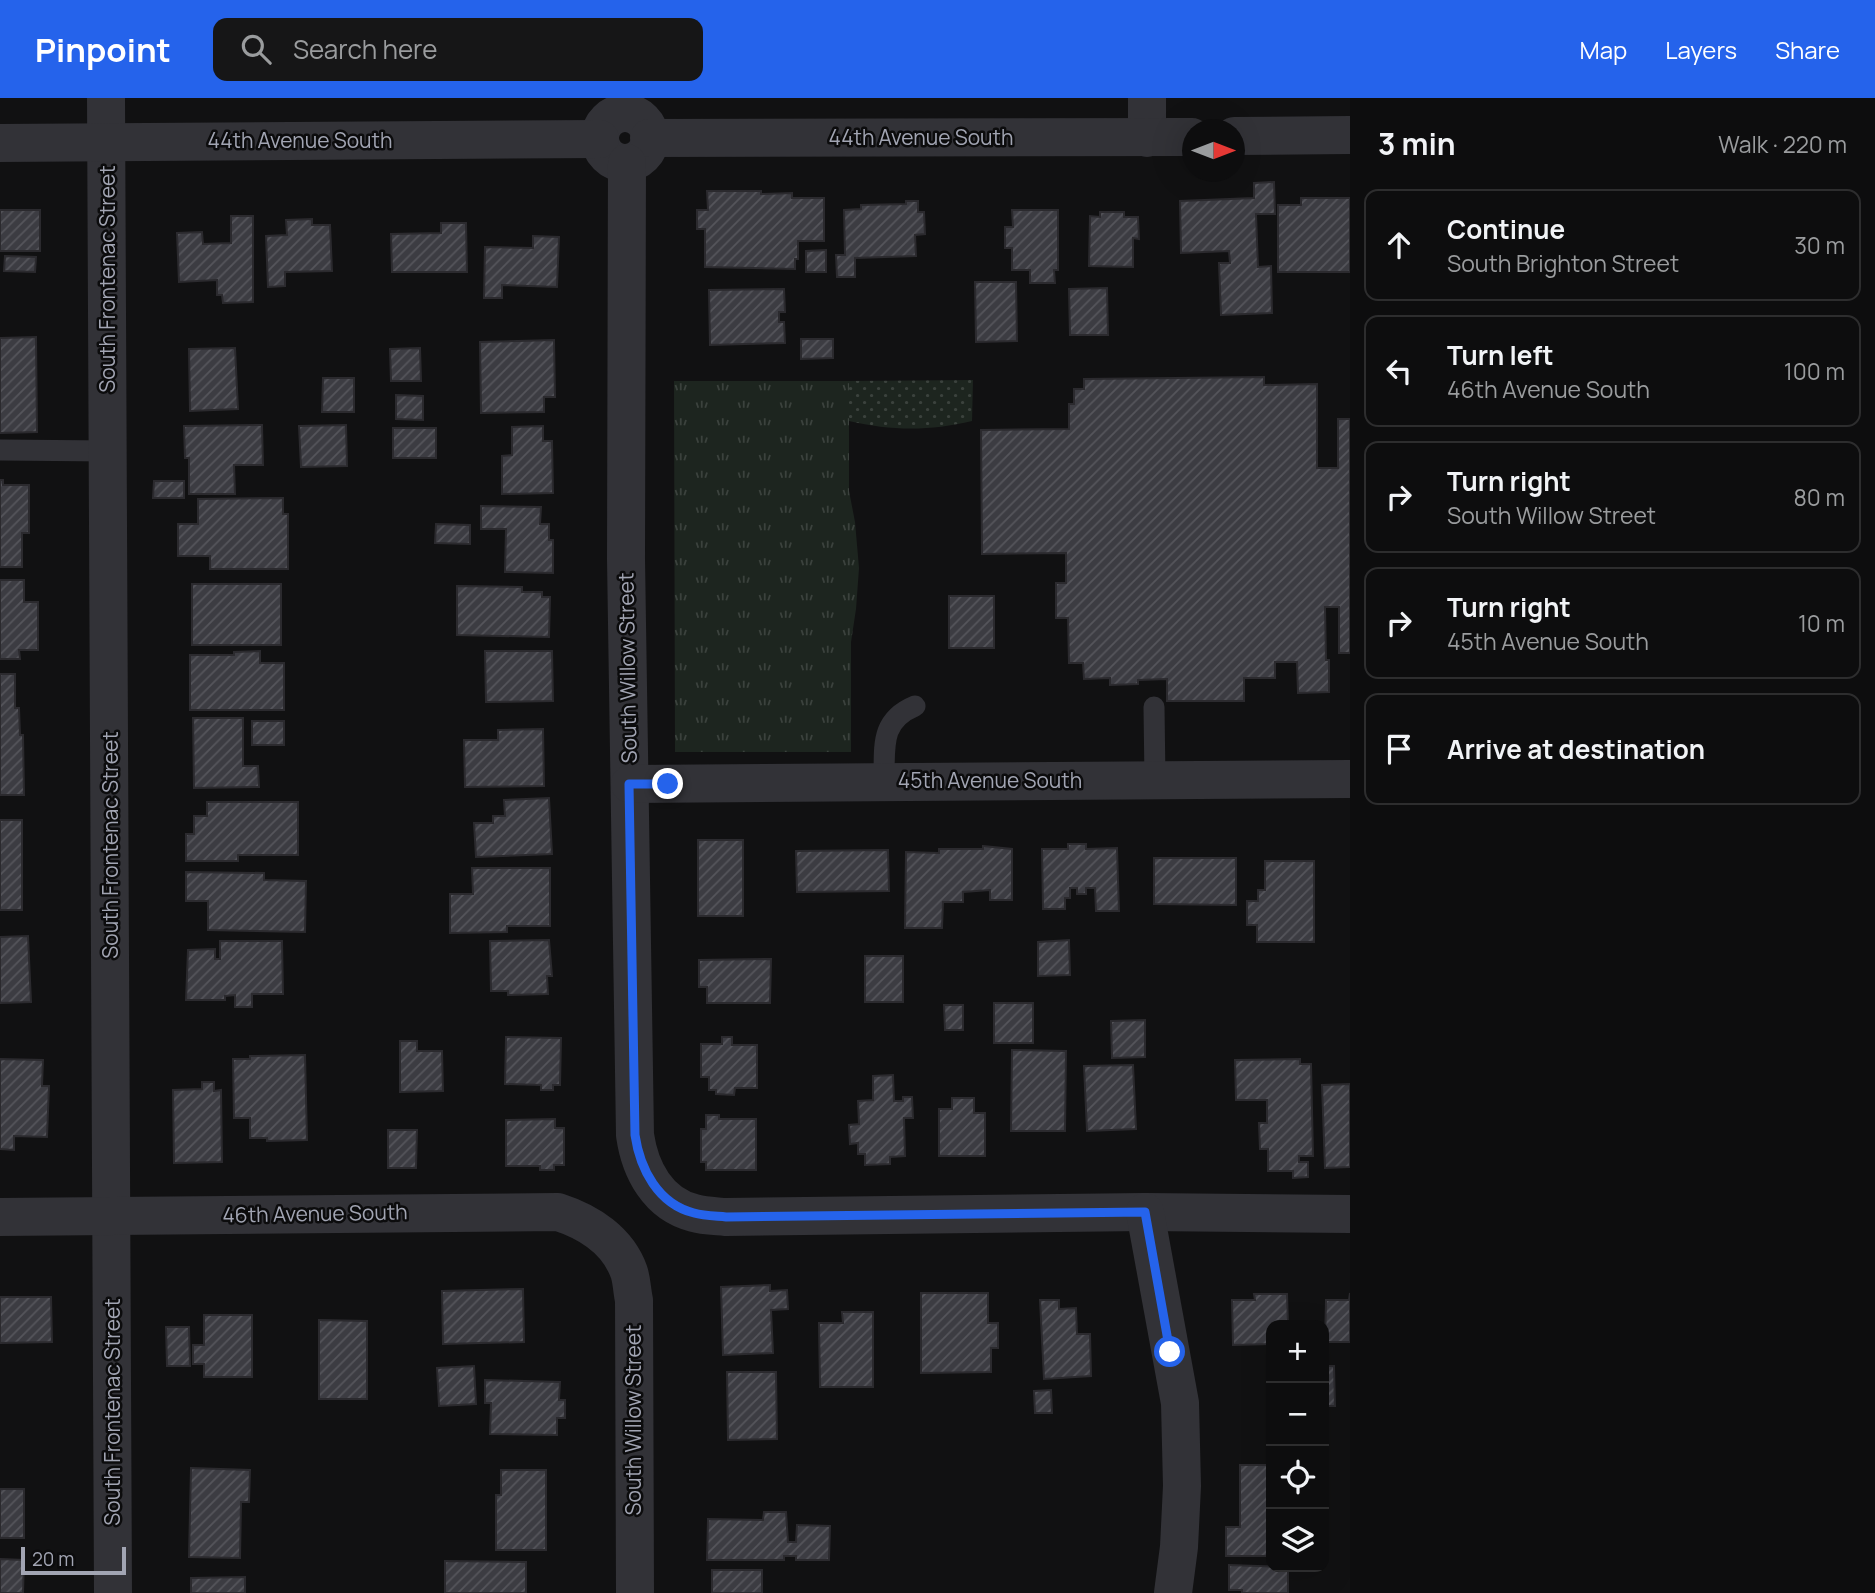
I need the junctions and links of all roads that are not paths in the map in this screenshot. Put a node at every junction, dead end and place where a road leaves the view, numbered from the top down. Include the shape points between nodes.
1 (107, 98) edge
2 (1147, 98) edge
3 (626, 130) edge
4 (1350, 135) edge
5 (1245, 136) edge
6 (1182, 137) edge
7 (1147, 138) junction
8 (107, 141) junction
9 (0, 143) edge
10 (0, 450) edge
11 (109, 451) junction
12 (915, 706) dead end
13 (1154, 707) dead end
14 (1350, 779) edge
15 (1155, 780) junction
16 (884, 782) junction
17 (629, 784) junction
18 (1145, 1212) junction
19 (1350, 1214) edge
20 (113, 1216) junction
21 (0, 1217) edge
22 (617, 1250) joint
23 (113, 1593) edge
24 (635, 1593) edge
25 (1173, 1593) edge

1 - 8 street, South Frontenac Street
2 - 7 street
3 - 7 street, 44th Avenue South
3 - 8 street, 44th Avenue South
3 - 17 street, South Willow Street
4 - 5 street
6 - 7 street, 44th Avenue South
8 - 9 street, 44th Avenue South
8 - 11 street, South Frontenac Street
10 - 11 lane
11 - 20 street, South Frontenac Street
12 - 16 lane via 890,723
13 - 15 lane
14 - 15 street, 45th Avenue South
15 - 16 street, 45th Avenue South
16 - 17 street, 45th Avenue South
17 - 18 street, South Willow Street via 635,1135 638,1157 649,1180 670,1203 694,1213 726,1217
18 - 19 street
18 - 25 street via 1180,1403 1182,1486
20 - 21 street, 46th Avenue South
20 - 22 street, 46th Avenue South via 558,1212 582,1220
20 - 23 street, South Frontenac Street
22 - 24 street, South Willow Street via 629,1273 634,1300

